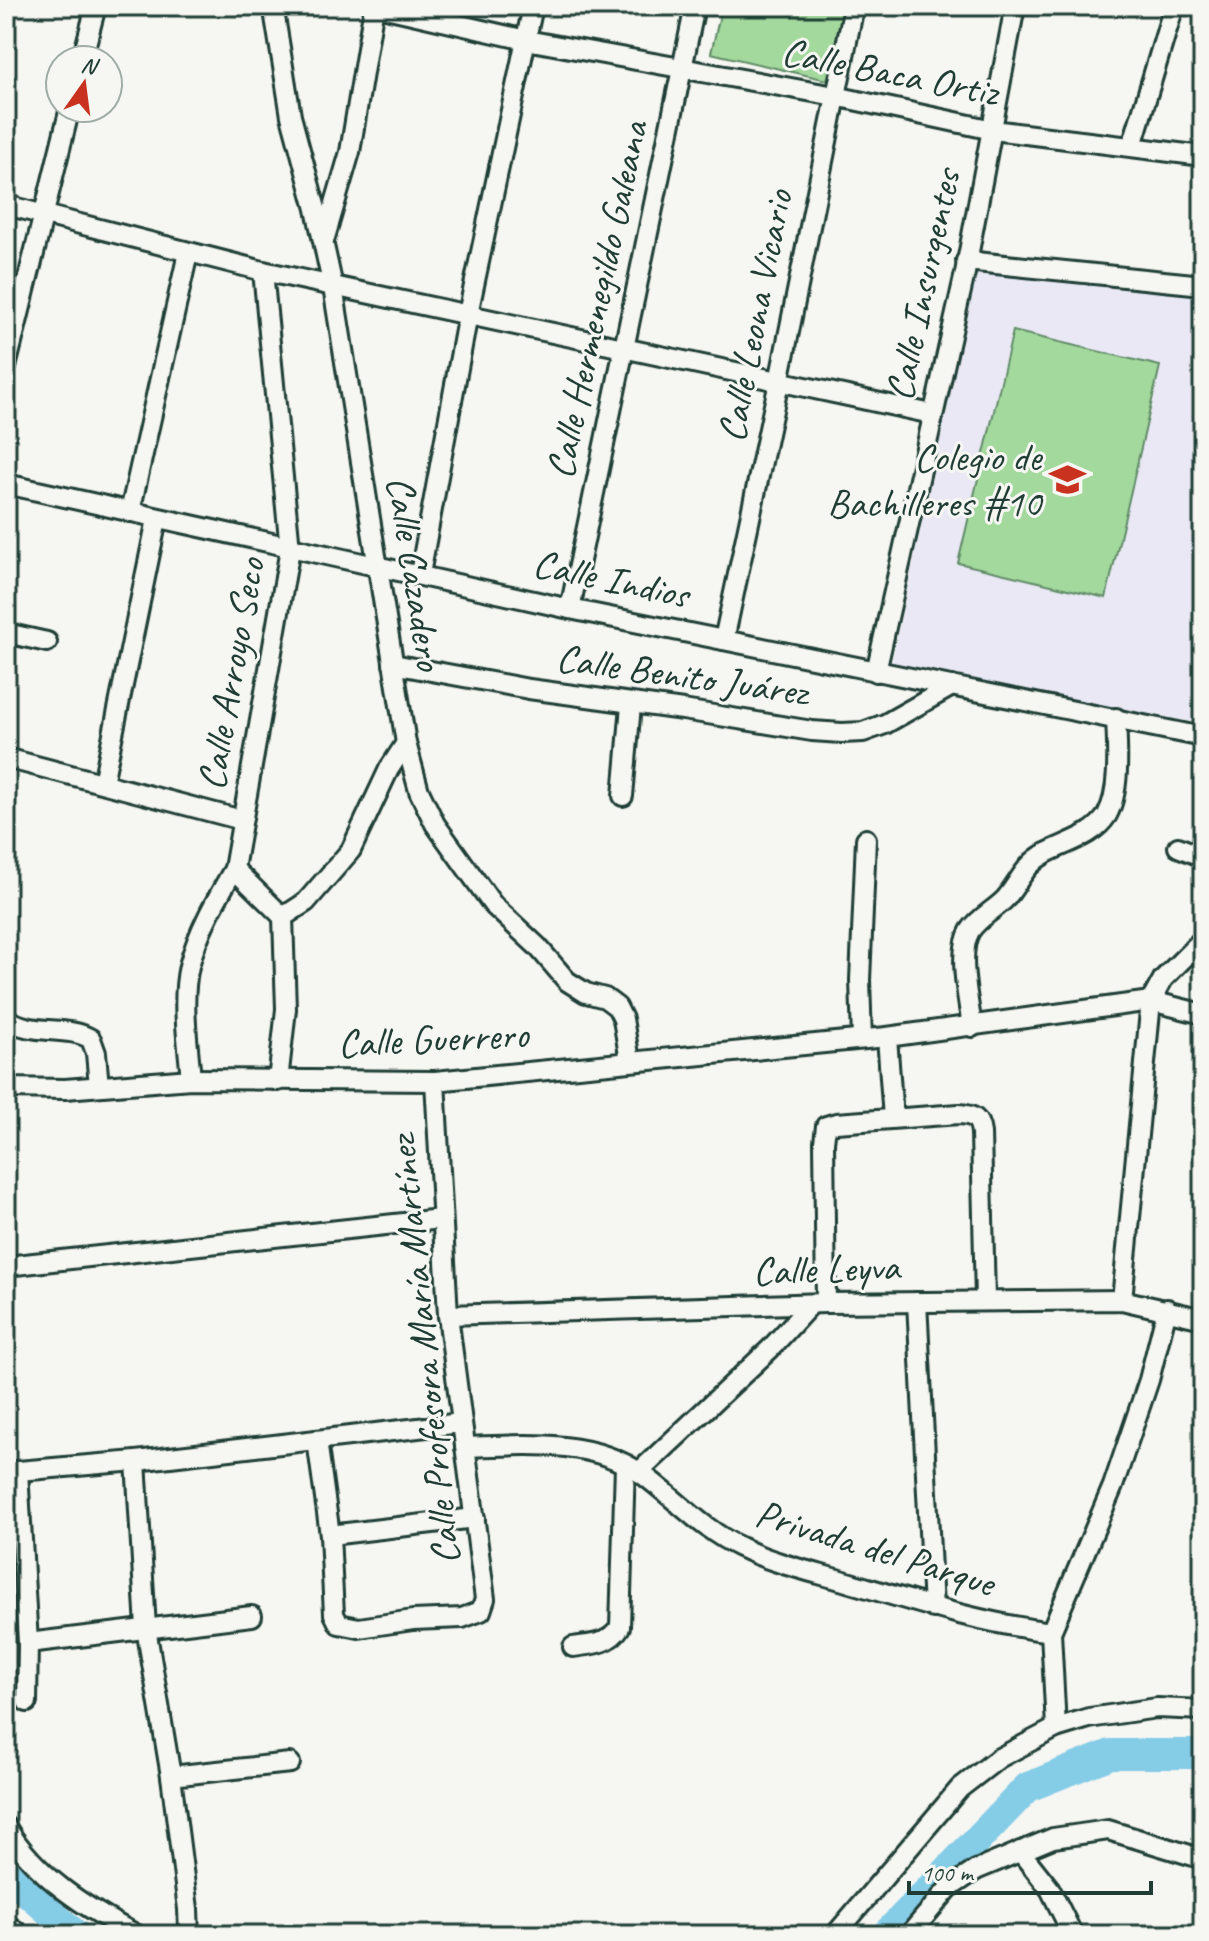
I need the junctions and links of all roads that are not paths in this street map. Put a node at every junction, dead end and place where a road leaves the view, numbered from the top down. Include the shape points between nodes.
1 (96, 6) edge
2 (376, 6) edge
3 (533, 6) edge
4 (695, 6) edge
5 (854, 6) edge
6 (1015, 6) edge
7 (1174, 6) edge
8 (273, 10) edge
9 (526, 40) junction
10 (86, 44) edge
11 (682, 69) junction
12 (835, 96) junction
13 (66, 124) edge
14 (993, 130) junction
15 (1132, 146) junction
16 (1203, 156) edge
17 (6, 205) edge
18 (44, 213) junction
19 (324, 241) junction
20 (188, 253) junction
21 (966, 261) junction
22 (263, 271) junction
23 (1203, 285) edge
24 (333, 287) junction
25 (468, 314) junction
26 (623, 346) junction
27 (6, 367) edge
28 (779, 382) junction
29 (932, 414) junction
30 (6, 484) edge
31 (130, 512) junction
32 (157, 519) junction
33 (290, 549) junction
34 (377, 567) junction
35 (420, 574) junction
36 (570, 609) junction
37 (6, 633) edge
38 (724, 640) junction
39 (47, 642) dead end
40 (393, 664) junction
41 (876, 672) junction
42 (952, 686) junction
43 (631, 705) junction
44 (1116, 718) junction
45 (1203, 737) edge
46 (406, 743) junction
47 (6, 758) edge
48 (103, 783) junction
49 (623, 796) dead end
50 (242, 820) junction
51 (866, 839) dead end
52 (1178, 847) dead end
53 (1203, 857) edge
54 (234, 869) junction
55 (283, 917) junction
56 (1203, 939) edge
57 (1151, 1001) junction
58 (1203, 1014) edge
59 (6, 1018) edge
60 (972, 1027) junction
61 (887, 1037) junction
62 (862, 1039) junction
63 (630, 1061) junction
64 (191, 1079) junction
65 (278, 1081) junction
66 (435, 1081) junction
67 (99, 1086) junction
68 (6, 1088) edge
69 (893, 1118) junction
70 (441, 1219) junction
71 (6, 1266) edge
72 (985, 1300) junction
73 (1122, 1300) junction
74 (917, 1302) junction
75 (818, 1304) junction
76 (1167, 1309) junction
77 (448, 1315) junction
78 (1203, 1319) edge
79 (461, 1423) junction
80 (317, 1440) junction
81 (465, 1447) junction
82 (136, 1461) junction
83 (632, 1469) junction
84 (12, 1472) edge
85 (475, 1518) junction
86 (330, 1535) junction
87 (933, 1608) junction
88 (252, 1616) dead end
89 (146, 1628) junction
90 (1051, 1632) junction
91 (28, 1643) junction
92 (573, 1647) dead end
93 (27, 1702) dead end
94 (1203, 1710) edge
95 (1056, 1728) junction
96 (290, 1763) dead end
97 (171, 1776) junction
98 (6, 1827) edge
99 (1020, 1851) junction
100 (1203, 1859) edge
101 (6, 1924) edge
102 (21, 1935) edge
103 (137, 1935) edge
104 (189, 1935) edge
105 (835, 1935) edge
106 (909, 1935) edge
107 (1073, 1935) edge

1 - 10 street
2 - 9 street, Calle Baca Ortiz
2 - 19 street via 350,152
3 - 9 street
4 - 11 street, Calle Hermenegildo Galeana
5 - 12 street, Calle Leona Vicario
6 - 14 street, Calle Insurgentes
7 - 15 street
8 - 19 street, Calle Cazadero via 291,116
9 - 11 street, Calle Baca Ortiz
9 - 25 street
11 - 12 street, Calle Baca Ortiz
11 - 26 street, Calle Hermenegildo Galeana
12 - 14 street, Calle Baca Ortiz
12 - 28 street, Calle Leona Vicario
13 - 18 street
14 - 15 street, Calle Baca Ortiz
14 - 21 street, Calle Insurgentes
15 - 16 street, Calle Baca Ortiz
17 - 18 street
18 - 20 street
18 - 27 street
19 - 24 street, Calle Cazadero
20 - 22 street
20 - 31 street
21 - 23 street
21 - 29 street, Calle Insurgentes
22 - 24 street
22 - 33 street, Calle Arroyo Seco
24 - 25 street
24 - 34 street, Calle Cazadero
25 - 26 street
25 - 35 street
26 - 28 street
26 - 36 street, Calle Hermenegildo Galeana
28 - 29 street
28 - 38 street, Calle Leona Vicario
29 - 41 street, Calle Insurgentes
30 - 31 street, Calle Indios
31 - 32 street, Calle Indios
32 - 33 street, Calle Indios
32 - 48 street
33 - 34 street, Calle Indios
33 - 50 street, Calle Arroyo Seco
34 - 35 street, Calle Indios
34 - 40 street, Calle Cazadero
35 - 36 street, Calle Indios
36 - 38 street, Calle Indios
37 - 39 street
38 - 41 street, Calle Indios
40 - 43 street, Calle Benito Juárez
40 - 46 street, Calle Cazadero
41 - 42 street, Calle Indios
42 - 43 street, Calle Benito Juárez via 897,719 863,732 812,731
42 - 44 street, Calle Indios
43 - 49 street
44 - 45 street, Calle Indios
44 - 60 street via 1116,768 1106,817 1091,831 1032,862 1006,898 970,931 965,950
46 - 55 street via 351,850 315,894
46 - 63 street, Calle Cazadero via 435,824 493,905 567,981 617,1007
47 - 48 street
48 - 50 street
50 - 54 street, Calle Arroyo Seco
51 - 62 street
52 - 53 street
54 - 55 street
54 - 64 street, Calle Arroyo Seco via 208,915 189,967
55 - 65 street via 286,1009
56 - 57 street via 1163,979
57 - 58 street, Calle Guerrero
57 - 60 street, Calle Guerrero
57 - 73 street
59 - 67 street via 91,1039
60 - 61 street, Calle Guerrero
61 - 62 street, Calle Guerrero
61 - 69 street
62 - 63 street, Calle Guerrero
63 - 66 street, Calle Guerrero
64 - 65 street, Calle Guerrero
64 - 67 street, Calle Guerrero
65 - 66 street, Calle Guerrero
66 - 70 street, Calle Profesora María Martínez
67 - 68 street, Calle Guerrero
69 - 72 street via 959,1114 977,1119
69 - 75 street via 825,1127
70 - 71 street
70 - 77 street, Calle Profesora María Martínez
72 - 73 street, Calle Leyva
72 - 74 street, Calle Leyva
73 - 76 street, Calle Leyva
74 - 75 street, Calle Leyva
74 - 87 street
75 - 77 street, Calle Leyva
75 - 83 street
76 - 78 street, Calle Leyva
76 - 90 street via 1113,1486
77 - 79 street, Calle Profesora María Martínez
79 - 80 street
79 - 81 street, Calle Profesora María Martínez
80 - 82 street
80 - 86 street
81 - 83 street, Privada del Parque via 575,1447
81 - 85 street, Calle Profesora María Martínez
82 - 84 street
82 - 89 street
83 - 87 street, Privada del Parque via 738,1547
83 - 92 street via 620,1627 604,1642
84 - 91 street
85 - 86 street
85 - 86 street, Calle Profesora María Martínez via 485,1599 481,1611 462,1618 359,1628 339,1624
87 - 90 street, Privada del Parque
88 - 89 street
89 - 91 street
89 - 97 street
90 - 95 street
91 - 93 street
94 - 95 street via 1157,1708
95 - 105 street via 999,1758 960,1788
96 - 97 street
97 - 104 street
98 - 103 street via 42,1872 99,1915
99 - 100 street via 1053,1838 1099,1830
99 - 106 street via 949,1888
99 - 107 street via 1050,1889
101 - 102 street

